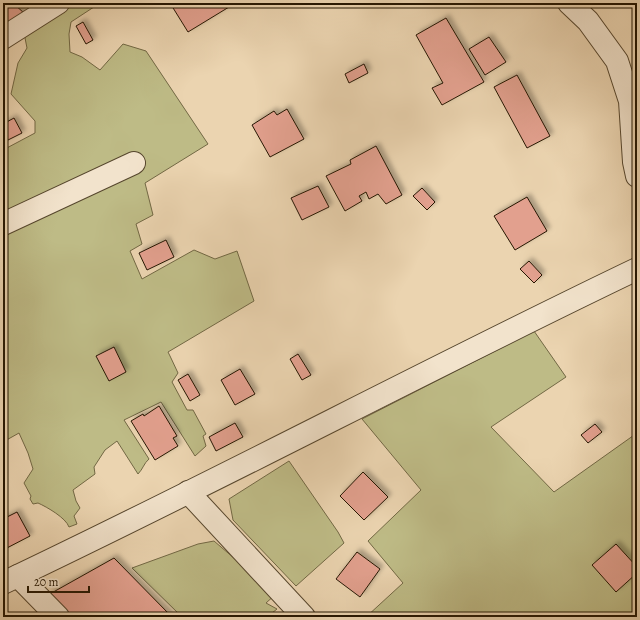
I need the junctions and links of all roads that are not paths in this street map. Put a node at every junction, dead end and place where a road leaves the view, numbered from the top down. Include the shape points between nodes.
1 (58, 3) edge
2 (569, 3) edge
3 (3, 38) edge
4 (634, 99) edge
5 (134, 163) dead end
6 (637, 176) edge
7 (3, 224) edge
8 (637, 269) edge
9 (188, 492) junction
10 (11, 580) edge
11 (58, 617) edge
12 (304, 617) edge

1 - 3 street
2 - 4 street via 588,21 617,61
4 - 6 street via 634,162
5 - 7 street
8 - 9 street
9 - 10 street
9 - 12 street
10 - 11 street

